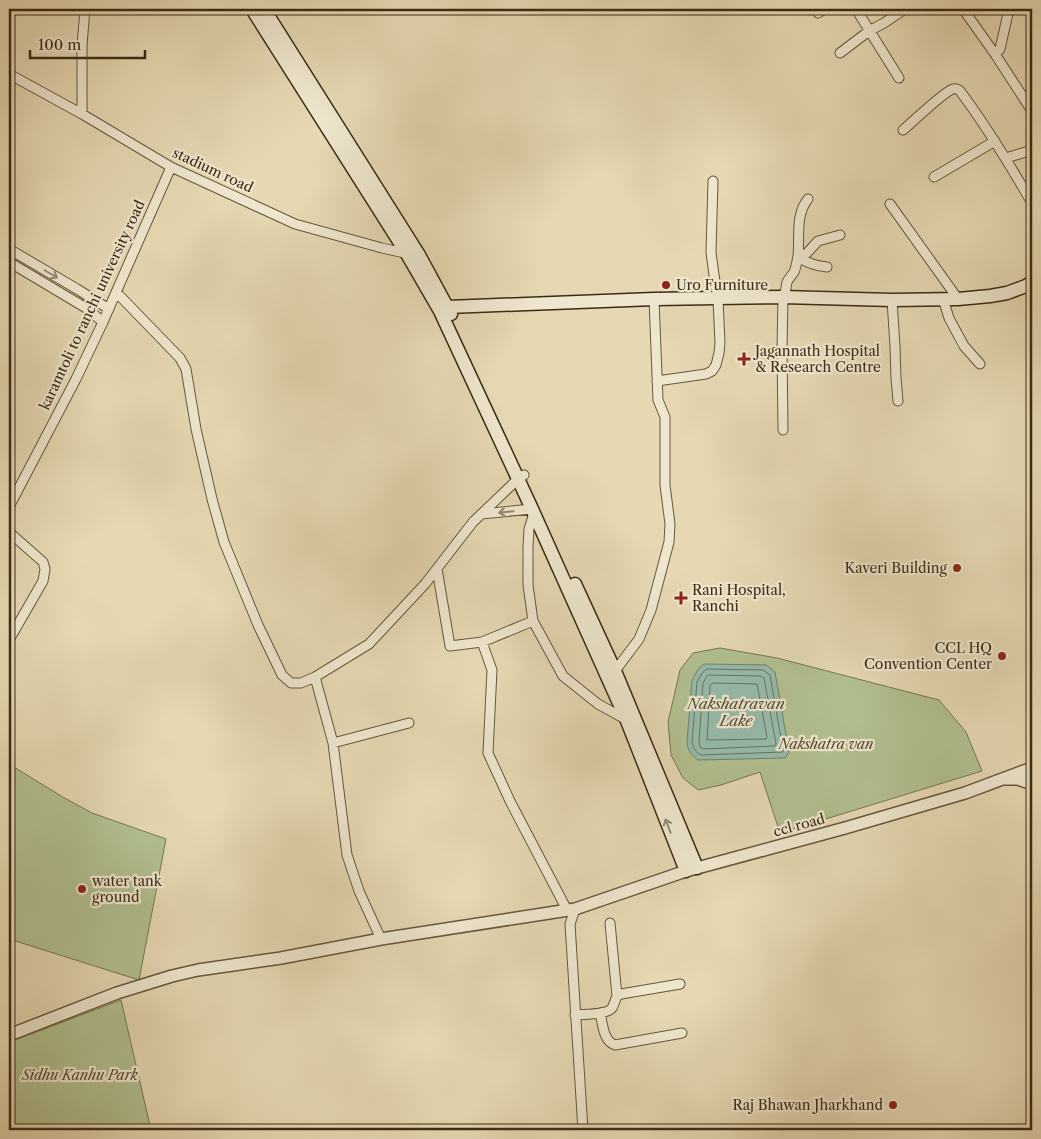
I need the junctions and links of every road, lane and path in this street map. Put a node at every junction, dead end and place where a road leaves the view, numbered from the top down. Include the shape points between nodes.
1 (85, 9) edge
2 (252, 9) edge
3 (264, 9) edge
4 (856, 9) edge
5 (905, 9) edge
6 (963, 9) edge
7 (1009, 9) edge
8 (869, 31) junction
9 (840, 53) dead end
10 (995, 54) junction
11 (9, 74) edge
12 (899, 78) dead end
13 (1032, 111) edge
14 (82, 114) junction
15 (904, 130) dead end
16 (995, 141) junction
17 (1032, 150) edge
18 (1006, 158) junction
19 (171, 166) junction
20 (934, 177) dead end
21 (713, 181) dead end
22 (808, 200) dead end
23 (1032, 203) edge
24 (890, 204) dead end
25 (840, 235) dead end
26 (9, 249) edge
27 (413, 254) junction
28 (798, 256) junction
29 (9, 262) edge
30 (827, 267) dead end
31 (1032, 282) edge
32 (116, 292) junction
33 (784, 297) junction
34 (654, 299) junction
35 (718, 299) junction
36 (942, 299) junction
37 (958, 299) junction
38 (892, 300) junction
39 (109, 309) junction
40 (444, 309) junction
41 (103, 322) junction
42 (980, 364) dead end
43 (656, 381) junction
44 (898, 401) dead end
45 (782, 430) dead end
46 (521, 477) junction
47 (9, 507) edge
48 (533, 511) junction
49 (481, 514) junction
50 (9, 532) edge
51 (437, 569) junction
52 (533, 621) junction
53 (9, 640) edge
54 (482, 642) junction
55 (611, 672) junction
56 (315, 677) junction
57 (627, 720) junction
58 (409, 723) dead end
59 (333, 743) junction
60 (1032, 768) edge
61 (1000, 779) junction
62 (1032, 784) edge
63 (692, 870) junction
64 (571, 909) junction
65 (610, 923) dead end
66 (381, 939) junction
67 (680, 984) dead end
68 (617, 996) junction
69 (600, 1013) junction
70 (575, 1015) junction
71 (682, 1034) dead end
72 (9, 1035) edge
73 (583, 1130) edge

1 - 14 street
2 - 27 main road
3 - 27 main road
4 - 8 street
5 - 8 street
6 - 10 street
7 - 10 street via 1000,49
8 - 9 street
8 - 12 street
10 - 13 street
11 - 14 street, stadium road
14 - 19 street, stadium road
15 - 16 street via 955,89 960,91
16 - 18 street
16 - 20 street
17 - 18 street
18 - 23 street
19 - 27 street, stadium road via 295,224
19 - 32 street, karamtoli to ranchi university road
21 - 35 street via 712,252
22 - 28 street via 798,229
24 - 37 street
25 - 28 street via 818,241 807,253
26 -> 39 street
27 - 40 main road
28 - 30 street via 805,262
28 - 33 street
29 - 41 street via 86,308
31 - 37 main road via 1008,293
32 - 39 street, karamtoli to ranchi university road
32 - 56 street via 180,358 186,369 196,429 224,542 282,675 291,683
33 - 35 main road
33 - 38 main road
33 - 45 street
34 - 35 main road
34 - 40 main road
34 - 43 street
35 - 43 street via 720,343 712,371
36 - 37 main road
36 - 38 main road
36 - 42 street via 964,346
38 - 44 street
39 - 41 street, karamtoli to ranchi university road
40 - 46 main road
41 - 47 street, karamtoli to ranchi university road
43 - 55 street via 658,400 665,417 669,542 639,639
46 - 48 main road
46 - 49 street
46 - 55 main road
48 -> 49 street
48 - 52 street via 529,529 528,585
48 - 55 main road
49 - 51 street
50 - 53 street via 43,562 45,569
51 - 54 street via 450,646
51 - 56 street via 369,644
52 - 54 street
52 - 57 street via 563,676 598,704
54 - 64 street via 492,670 488,753 510,801
55 - 57 main road
55 - 63 main road
56 - 59 street
63 -> 57 main road
58 - 59 street
59 - 66 street via 347,855
60 - 61 street
61 - 62 street, ccl road
61 - 63 street, ccl road via 965,793
63 - 64 street, ccl road
64 - 66 street, ccl road
64 - 70 street
65 - 68 street
66 - 72 street, ccl road via 172,976 117,993
67 - 68 street
68 - 69 street via 611,1010
69 - 70 street
69 - 71 street via 606,1038 615,1045
70 - 73 street

